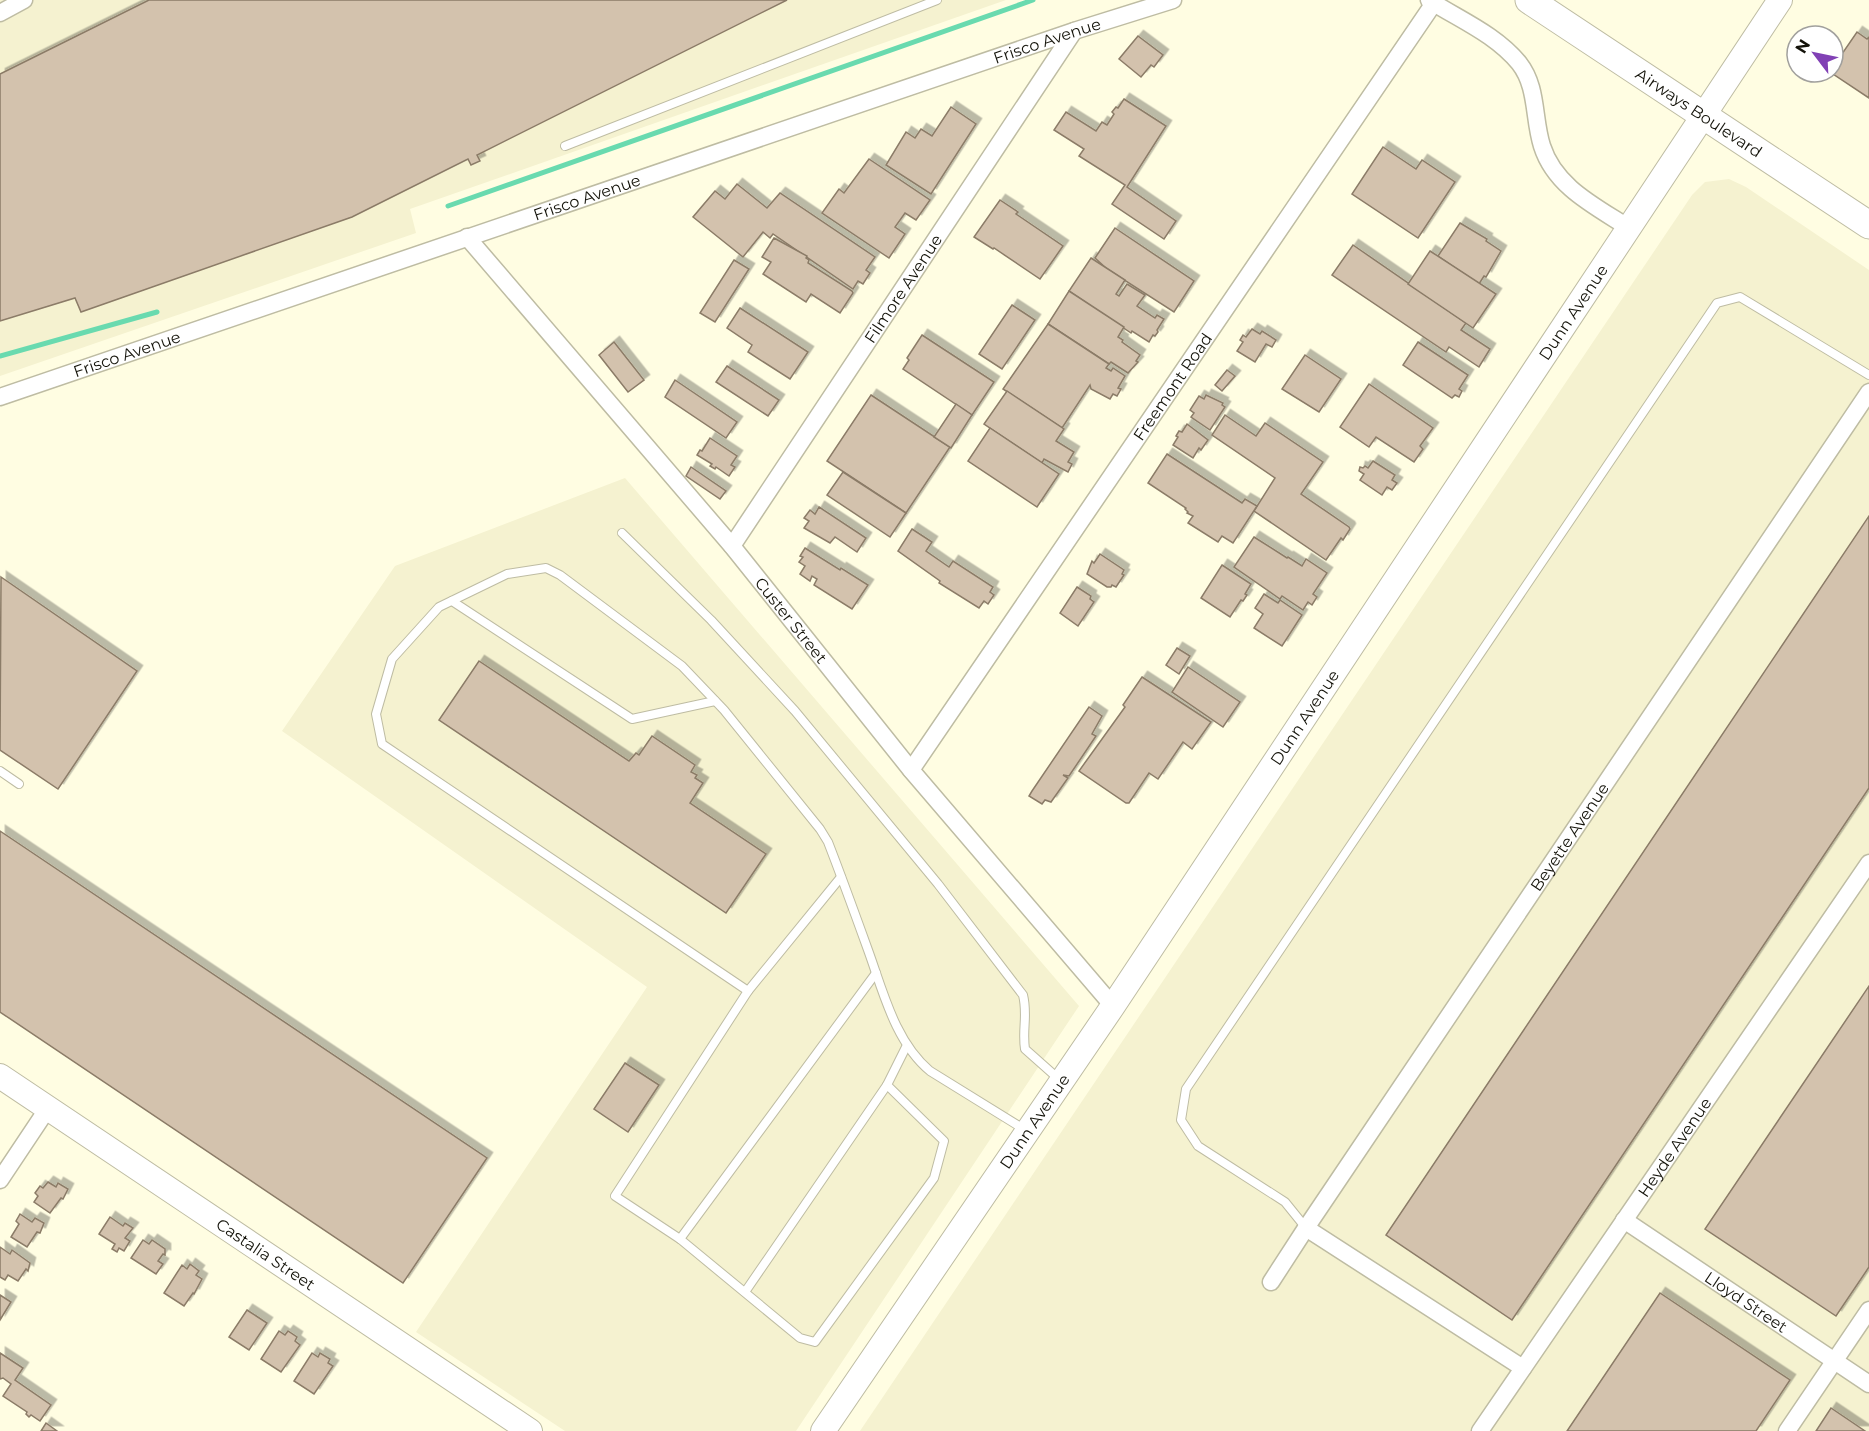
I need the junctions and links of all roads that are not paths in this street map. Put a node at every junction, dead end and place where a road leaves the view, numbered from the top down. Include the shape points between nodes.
1 (24, 0) edge
2 (937, 0) edge
3 (1173, 0) edge
4 (1529, 0) edge
5 (1780, 0) edge
6 (1432, 1) edge
7 (0, 13) edge
8 (1074, 31) junction
9 (1703, 114) junction
10 (565, 146) dead end
11 (1869, 225) edge
12 (1629, 228) junction
13 (467, 237) junction
14 (1869, 375) edge
15 (1869, 392) edge
16 (0, 397) edge
17 (622, 533) dead end
18 (732, 546) junction
19 (452, 601) junction
20 (714, 701) junction
21 (911, 770) junction
22 (0, 771) edge
23 (19, 784) dead end
24 (1869, 863) edge
25 (841, 877) junction
26 (876, 973) junction
27 (748, 991) junction
28 (1113, 1006) junction
29 (907, 1045) junction
30 (0, 1076) edge
31 (1061, 1081) junction
32 (887, 1085) junction
33 (48, 1108) junction
34 (1027, 1131) junction
35 (0, 1180) edge
36 (1624, 1220) junction
37 (1306, 1228) junction
38 (680, 1239) junction
39 (1271, 1282) dead end
40 (745, 1292) junction
41 (1869, 1310) edge
42 (1834, 1361) junction
43 (1523, 1368) junction
44 (1869, 1384) edge
45 (530, 1431) edge
46 (823, 1431) edge
47 (1480, 1431) edge
48 (1787, 1431) edge

1 - 7 street
2 - 10 lane
3 - 8 street, Frisco Avenue
4 - 9 main road, Airways Boulevard
5 - 9 main road, Dunn Avenue
6 - 12 street via 1492,38 1519,63 1530,83 1541,144 1553,170 1570,189
6 - 21 street, Freemont Road
8 - 13 street, Frisco Avenue
8 - 18 street, Filmore Avenue
9 - 11 main road, Airways Boulevard
9 - 12 main road, Dunn Avenue
12 - 28 main road, Dunn Avenue
13 - 16 street, Frisco Avenue
13 - 18 street, Custer Street
14 - 37 lane via 1740,297 1717,303 1186,1089 1181,1120 1198,1146 1285,1202
15 - 37 street, Beyette Avenue
17 - 31 lane via 711,620 795,711 938,884 1023,995 1027,1009 1022,1033 1025,1049
18 - 21 street, Custer Street
19 - 20 lane via 632,719
19 - 20 lane via 507,574 546,567 682,666
19 - 27 lane via 439,607 392,659 376,714 382,744
20 - 25 lane via 820,829
21 - 28 street, Custer Street
22 - 23 lane
24 - 36 street, Heyde Avenue
25 - 26 lane
25 - 27 lane
26 - 29 lane
26 - 38 lane
27 - 38 lane via 615,1196
28 - 31 main road, Dunn Avenue
29 - 32 lane
29 - 34 lane via 930,1071
30 - 33 main road, Castalia Street
31 - 34 main road, Dunn Avenue
32 - 40 lane
32 - 40 lane via 944,1141 934,1178 815,1342 800,1338
33 - 35 street
33 - 45 main road, Castalia Street
34 - 46 main road, Dunn Avenue
36 - 42 street, Lloyd Street
36 - 43 street, Heyde Avenue
37 - 39 street, Beyette Avenue
37 - 43 street
38 - 40 lane
41 - 42 street
42 - 44 street, Lloyd Street
42 - 48 street
43 - 47 street, Heyde Avenue

